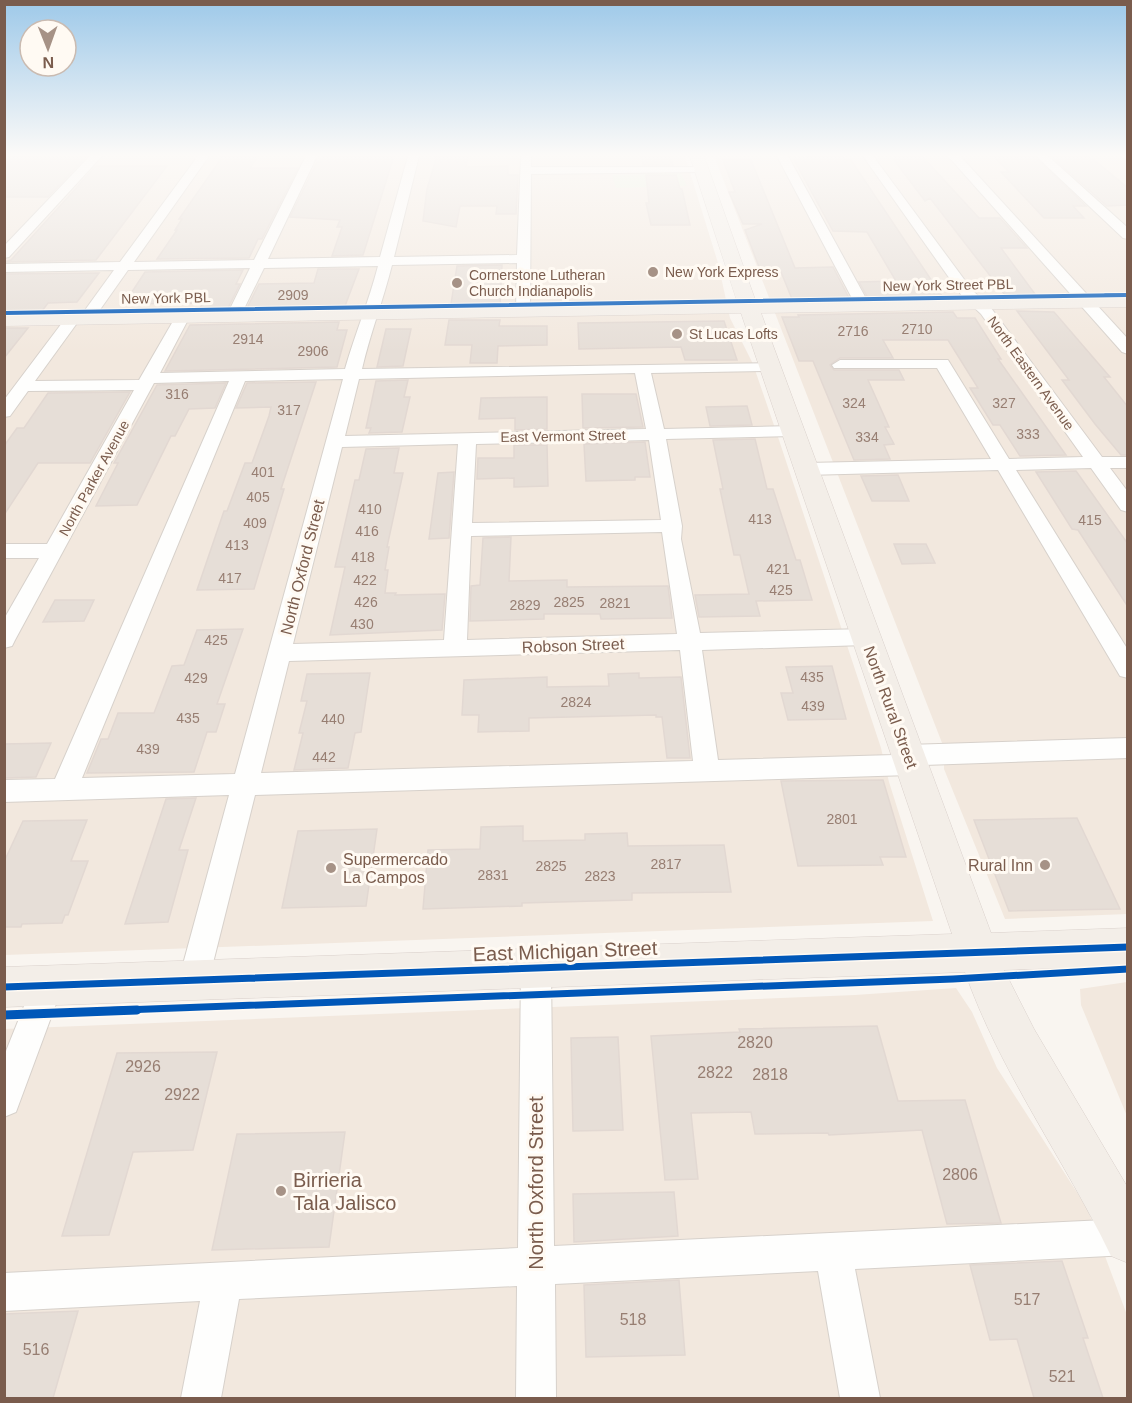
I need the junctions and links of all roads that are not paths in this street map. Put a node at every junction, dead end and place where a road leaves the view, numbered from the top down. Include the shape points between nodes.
1 (35, 221) edge
2 (156, 221) edge
3 (279, 221) edge
4 (396, 221) edge
5 (524, 221) edge
6 (719, 221) edge
7 (817, 221) edge
8 (915, 221) edge
9 (1013, 221) edge
10 (1113, 221) edge
11 (1128, 235) edge
12 (4, 254) edge
13 (524, 259) junction
14 (386, 262) junction
15 (258, 264) junction
16 (125, 265) junction
17 (4, 268) edge
18 (1128, 301) edge
19 (1086, 302) junction
20 (977, 303) junction
21 (862, 304) junction
22 (748, 306) junction
23 (524, 310) junction
24 (370, 312) junction
25 (234, 315) junction
26 (183, 316) junction
27 (80, 318) junction
28 (4, 320) edge
29 (1128, 349) edge
30 (840, 365) dead end
31 (769, 366) junction
32 (642, 369) junction
33 (352, 375) junction
34 (239, 376) junction
35 (147, 382) junction
36 (23, 387) junction
37 (4, 388) edge
38 (4, 411) edge
39 (792, 431) junction
40 (656, 434) junction
41 (467, 439) junction
42 (334, 442) junction
43 (1096, 462) junction
44 (1128, 462) edge
45 (1005, 465) junction
46 (806, 469) junction
47 (1128, 506) edge
48 (672, 526) junction
49 (462, 530) junction
50 (4, 551) edge
51 (54, 551) junction
52 (866, 637) junction
53 (4, 640) edge
54 (690, 642) junction
55 (455, 648) junction
56 (280, 653) junction
57 (1128, 670) edge
58 (1128, 748) edge
59 (909, 760) junction
60 (707, 771) junction
61 (246, 784) junction
62 (64, 789) junction
63 (4, 790) edge
64 (1128, 947) edge
65 (978, 953) junction
66 (536, 968) junction
67 (194, 979) junction
68 (48, 985) junction
69 (4, 987) edge
70 (4, 1100) edge
71 (1127, 1238) edge
72 (833, 1251) junction
73 (536, 1266) junction
74 (223, 1282) junction
75 (4, 1292) edge
76 (201, 1398) edge
77 (536, 1398) edge
78 (860, 1398) edge

1 - 12 street
2 - 16 street
3 - 15 street
4 - 14 street, North Oxford Street
5 - 13 street
6 - 22 main road, North Rural Street
7 - 21 street
8 - 20 street, North Eastern Avenue
9 - 19 street
10 - 11 street
13 - 14 street
13 - 23 street
14 - 15 street
14 - 24 street, North Oxford Street
15 - 16 street
15 - 25 street
16 - 17 street
16 - 27 street
18 - 19 main road
19 - 20 main road
19 - 29 street
20 - 21 main road
20 - 43 street, North Eastern Avenue
21 - 22 main road
22 - 23 main road
22 - 31 main road, North Rural Street
23 - 24 main road
24 - 25 main road
24 - 33 street, North Oxford Street
25 - 26 main road
26 - 27 main road
26 - 35 street, North Parker Avenue
27 - 28 main road
27 - 36 street
30 - 45 street via 942,363
31 - 32 street
31 - 39 main road, North Rural Street
32 - 33 street
32 - 40 street
33 - 34 street
33 - 42 street, North Oxford Street
34 - 35 street
34 - 62 street
35 - 36 street
35 - 51 street, North Parker Avenue
36 - 37 street
36 - 38 street
39 - 40 street, East Vermont Street
39 - 46 main road, North Rural Street
40 - 41 street, East Vermont Street
40 - 48 street
41 - 42 street, East Vermont Street
41 - 49 street
42 - 56 street, North Oxford Street
43 - 44 street
43 - 45 street
43 - 47 street, North Eastern Avenue
45 - 46 street
45 - 57 street
46 - 52 main road, North Rural Street
48 - 49 street
48 - 54 street
49 - 55 street
50 - 51 street
51 - 53 street, North Parker Avenue
52 - 54 street, Robson Street
52 - 59 main road, North Rural Street
54 - 55 street, Robson Street
54 - 60 street
55 - 56 street, Robson Street
56 - 61 street, North Oxford Street
58 - 59 street
59 - 60 street
59 - 65 main road, North Rural Street
60 - 61 street
61 - 62 street
61 - 67 street, North Oxford Street
62 - 63 street
64 - 65 main road, East Michigan Street
65 - 66 main road, East Michigan Street
65 - 71 main road, North Rural Street via 1021,1048 1081,1148
66 - 67 main road, East Michigan Street
66 - 73 street, North Oxford Street
67 - 68 main road, East Michigan Street
68 - 69 main road, East Michigan Street
68 - 70 street
71 - 72 street
72 - 73 street
72 - 78 street
73 - 74 street
73 - 77 street, North Oxford Street
74 - 75 street
74 - 76 street

